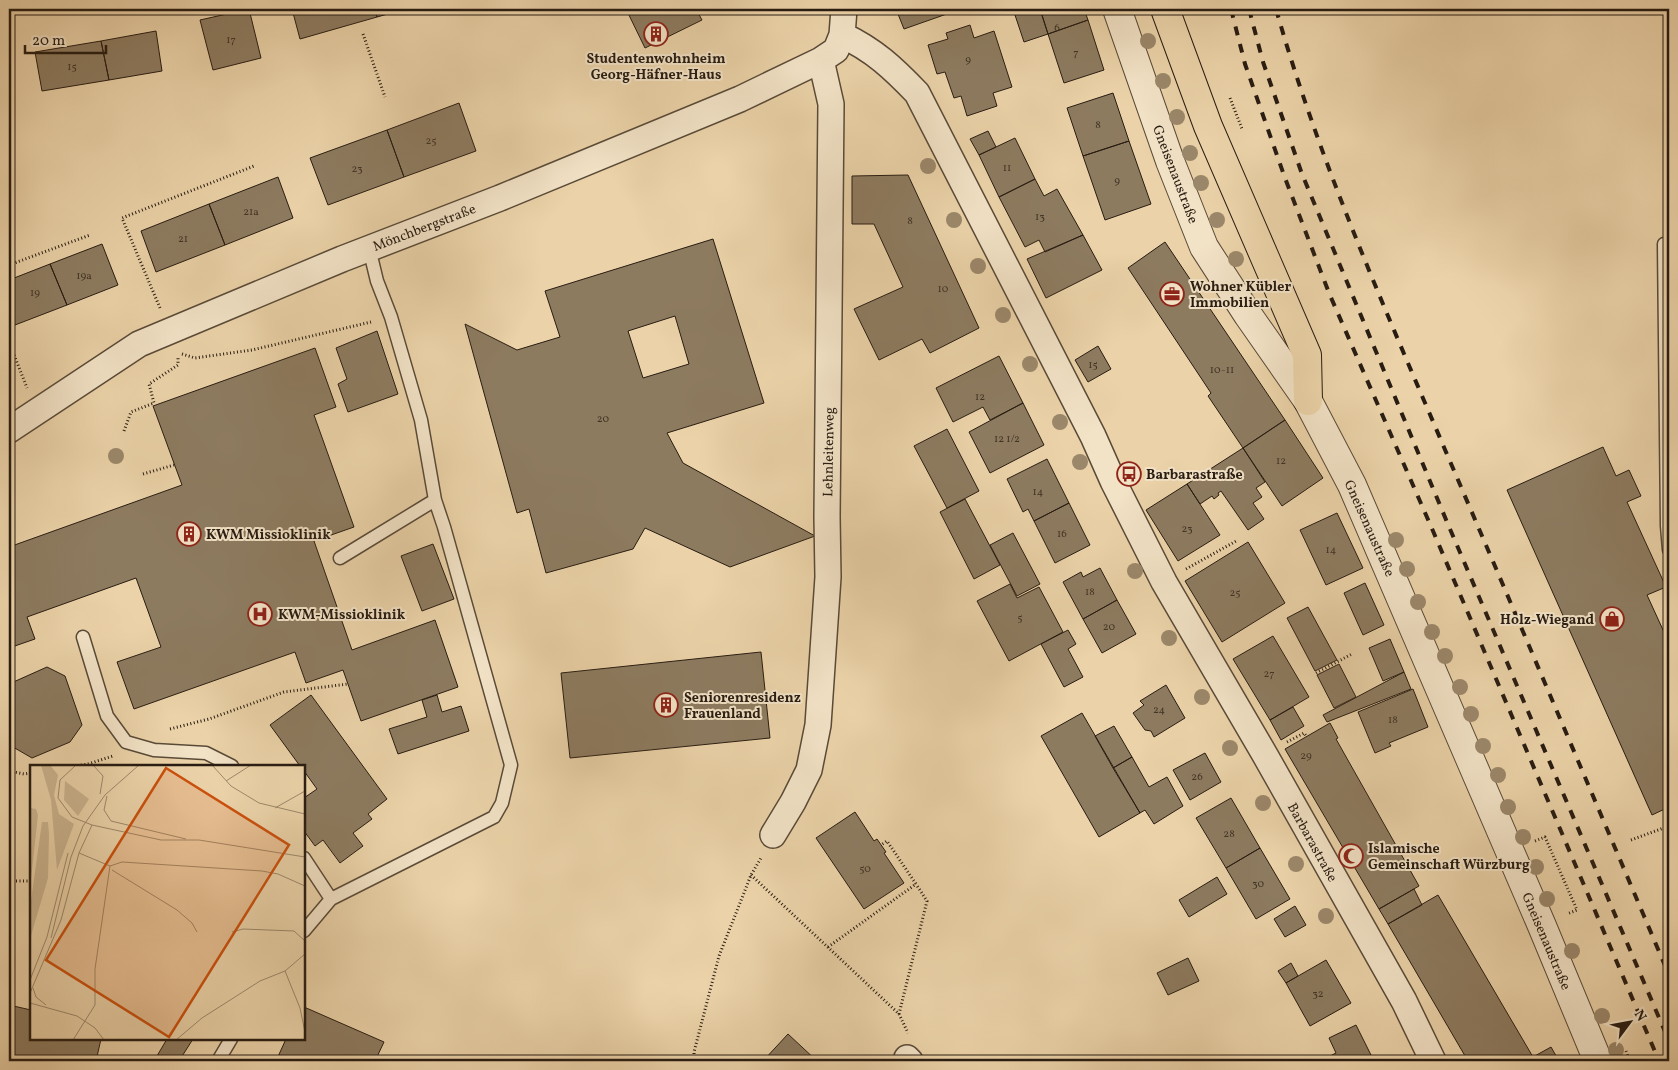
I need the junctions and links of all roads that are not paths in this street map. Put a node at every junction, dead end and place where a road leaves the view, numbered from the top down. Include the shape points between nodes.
1 (844, 9) edge
2 (1117, 9) edge
3 (1165, 11) edge
4 (842, 35) junction
5 (821, 60) junction
6 (1664, 244) dead end
7 (369, 248) junction
8 (1308, 401) junction
9 (9, 430) edge
10 (435, 500) junction
11 (1669, 550) edge
12 (340, 558) dead end
13 (83, 637) dead end
14 (230, 765) edge
15 (774, 835) dead end
16 (305, 860) edge
17 (331, 899) junction
18 (305, 931) edge
19 (231, 1040) edge
20 (218, 1061) edge
21 (1432, 1061) edge
22 (1598, 1061) edge

1 - 4 street
2 - 8 street, Gneisenaustraße via 1170,161 1204,246
3 - 8 highway via 1208,126 1307,355
4 - 5 street, Mönchbergstraße via 836,50
4 - 21 street, Barbarastraße via 890,64 917,93 1164,582 1404,1001
5 - 7 street, Mönchbergstraße via 740,99
5 - 15 street, Lehnleitenweg via 831,104 828,577 818,725 809,770
6 - 11 lane
7 - 9 street, Mönchbergstraße via 139,344
7 - 10 lane via 421,420
8 - 22 street, Gneisenaustraße via 1352,485
10 - 12 lane
10 - 17 lane via 511,765 502,803 488,820
13 - 14 lane via 108,716 126,742 154,750 206,753
16 - 17 lane
17 - 18 lane
19 - 20 lane

